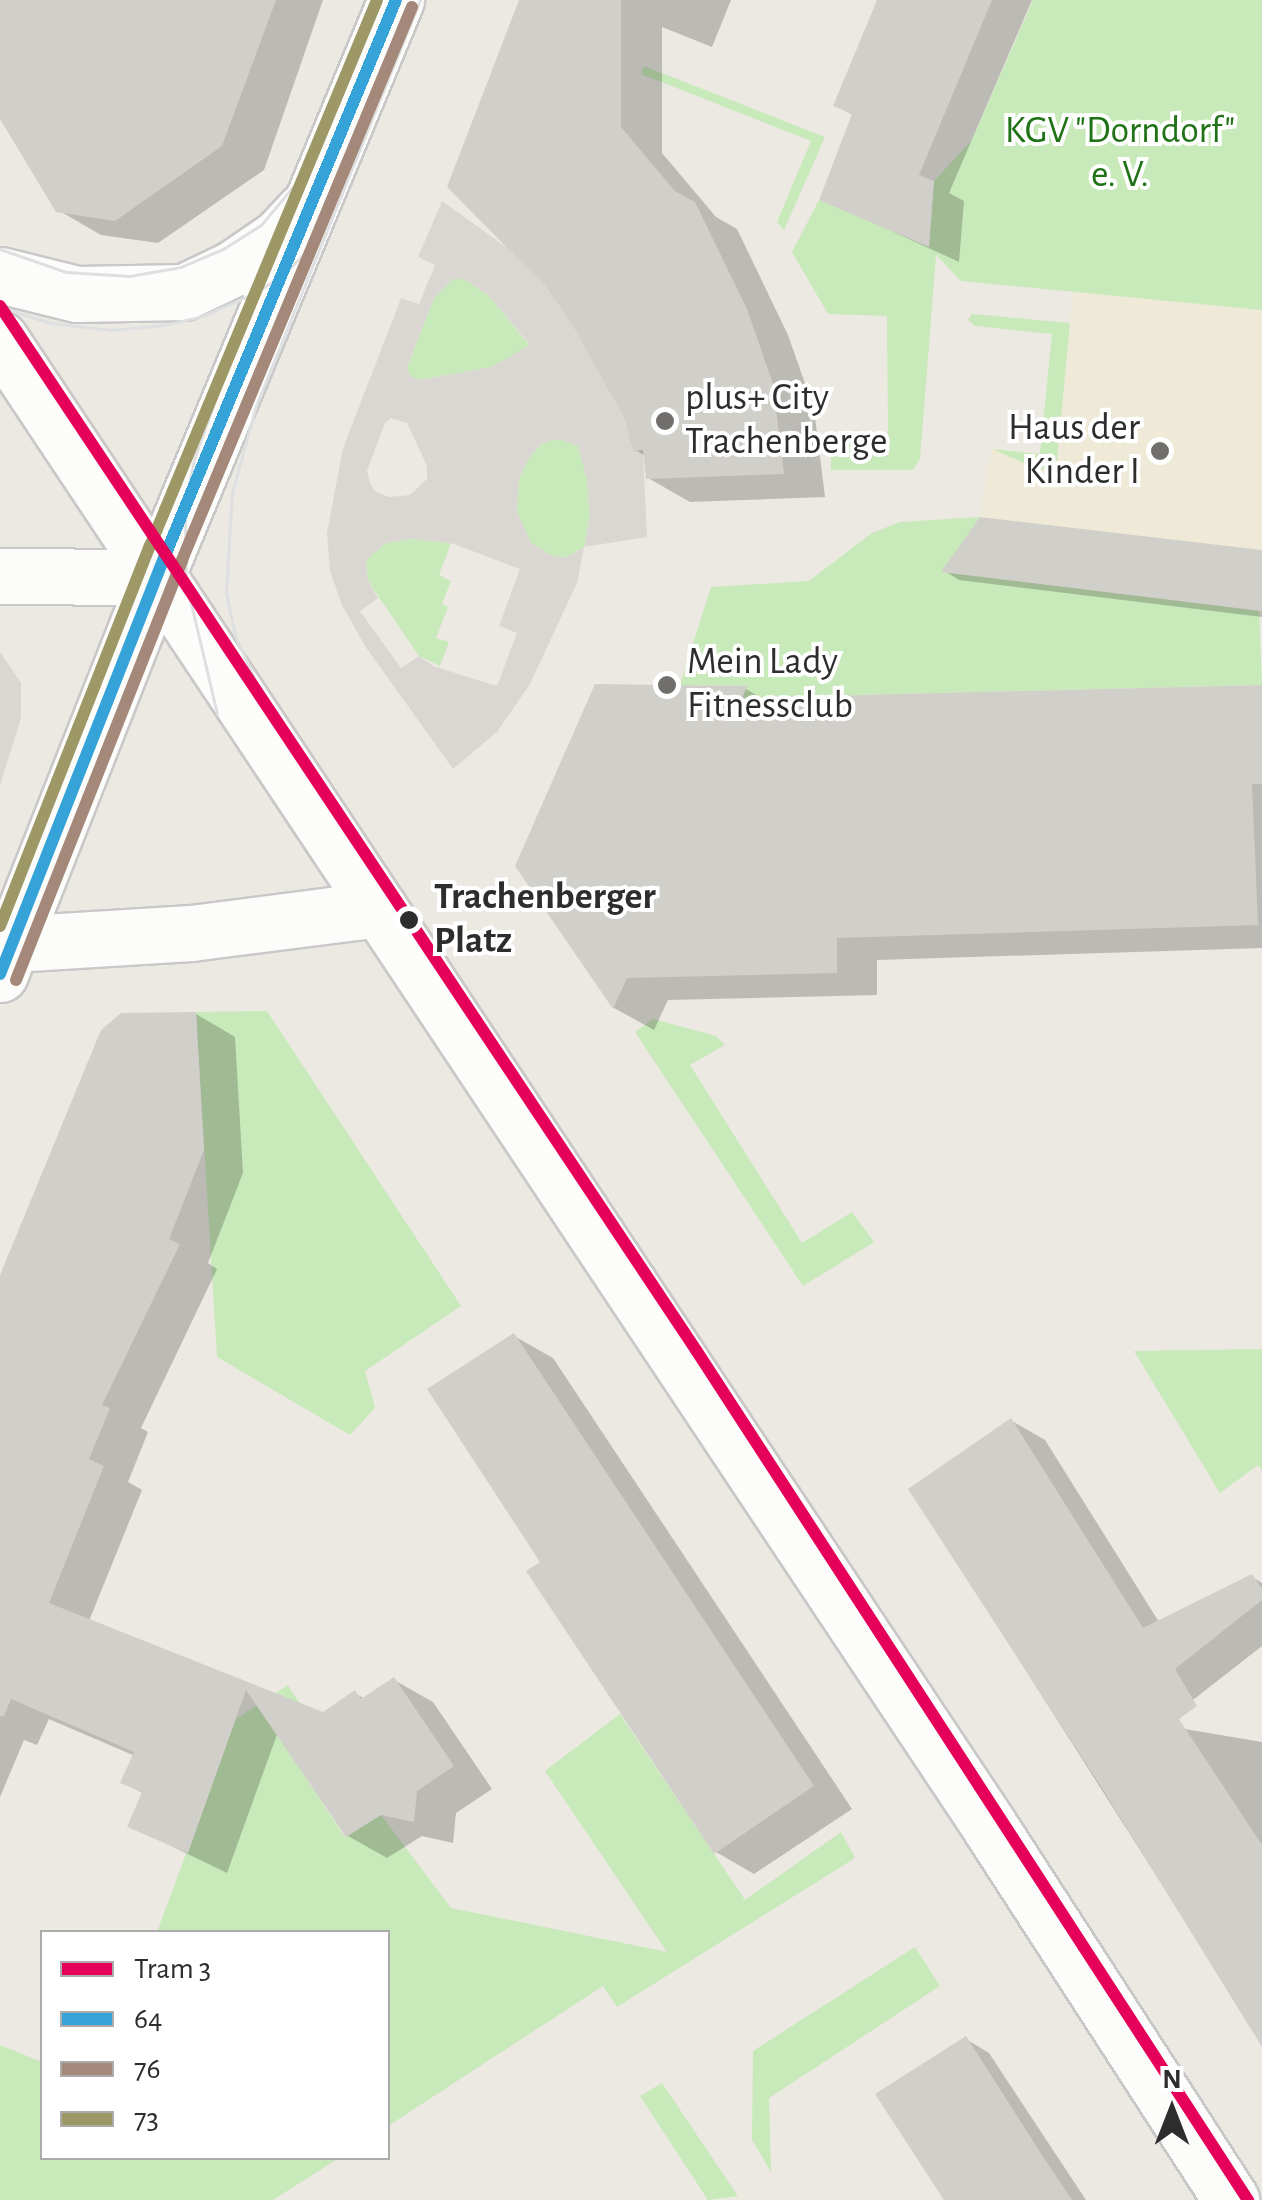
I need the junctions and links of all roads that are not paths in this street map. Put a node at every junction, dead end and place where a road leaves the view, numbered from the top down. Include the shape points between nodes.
1 (396, 0) edge
2 (314, 200) junction
3 (0, 276) edge
4 (0, 339) edge
5 (0, 576) edge
6 (157, 577) junction
7 (379, 909) junction
8 (6, 959) edge
9 (1231, 2200) edge

1 - 2 main road
2 - 3 main road via 234,268 184,292 77,294
2 - 6 main road
4 - 6 main road
5 - 6 main road
6 - 7 main road
6 - 8 main road
7 - 8 main road
7 - 9 main road

